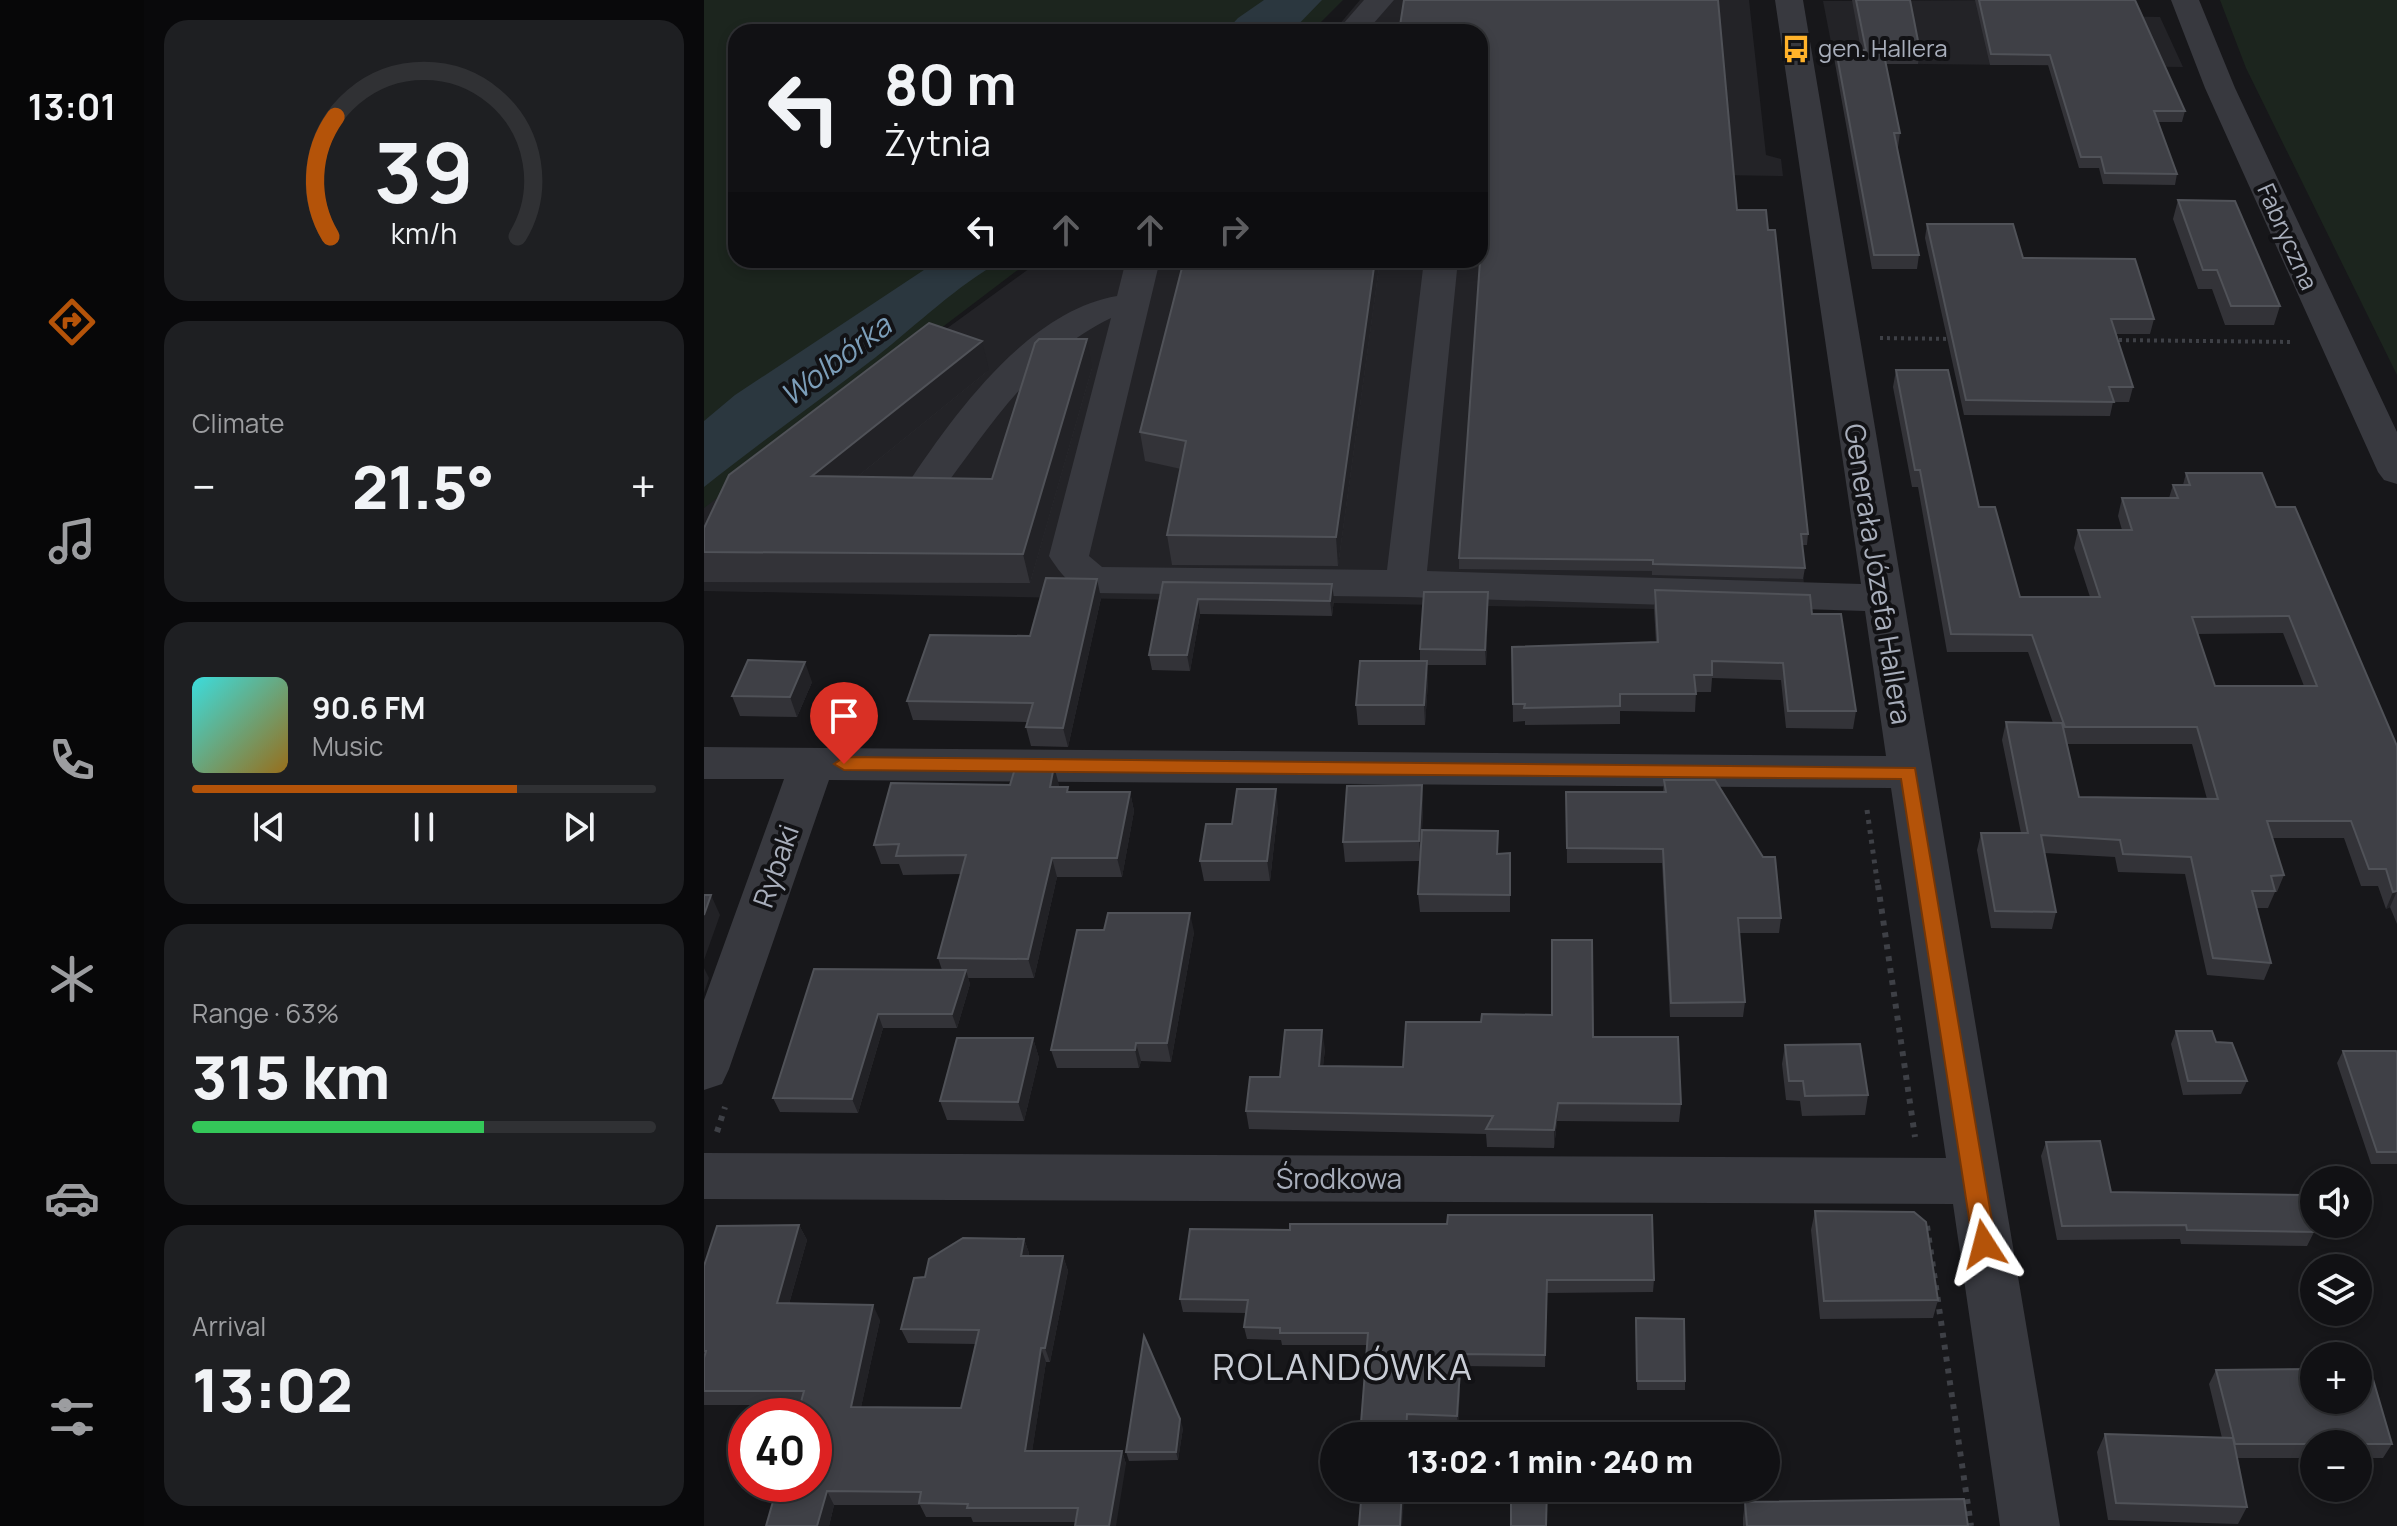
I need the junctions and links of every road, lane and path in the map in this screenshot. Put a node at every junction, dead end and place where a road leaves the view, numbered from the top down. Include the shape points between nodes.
1 (1380, 0) edge
2 (1789, 0) edge
3 (2185, 0) edge
4 (1358, 24) edge
5 (1141, 268) edge
6 (1440, 268) edge
7 (1134, 304) junction
8 (1841, 338) junction
9 (1968, 339) edge
10 (2112, 340) edge
11 (2335, 342) junction
12 (2397, 472) edge
13 (926, 485) edge
14 (1406, 584) junction
15 (1883, 598) junction
16 (704, 763) edge
17 (812, 764) junction
18 (1909, 772) junction
19 (715, 1086) edge
20 (711, 1162) edge
21 (1974, 1181) junction
22 (2030, 1526) edge

1 - 4 street
2 - 8 street, Generała Józefa Hallera
3 - 11 street, Fabryczna
5 - 7 street
6 - 14 street
7 - 13 street via 1089,312 1029,356
7 - 14 street via 1069,556 1079,571 1112,583
8 - 9 path
8 - 15 street, Generała Józefa Hallera
10 - 11 path
11 - 12 street, Fabryczna
14 - 15 street
15 - 18 street, Generała Józefa Hallera
16 - 17 street
17 - 18 street
17 - 19 street, Rybaki
18 - 21 street, Generała Józefa Hallera
19 - 20 path
20 - 21 street, Środkowa
21 - 22 street, Generała Józefa Hallera

